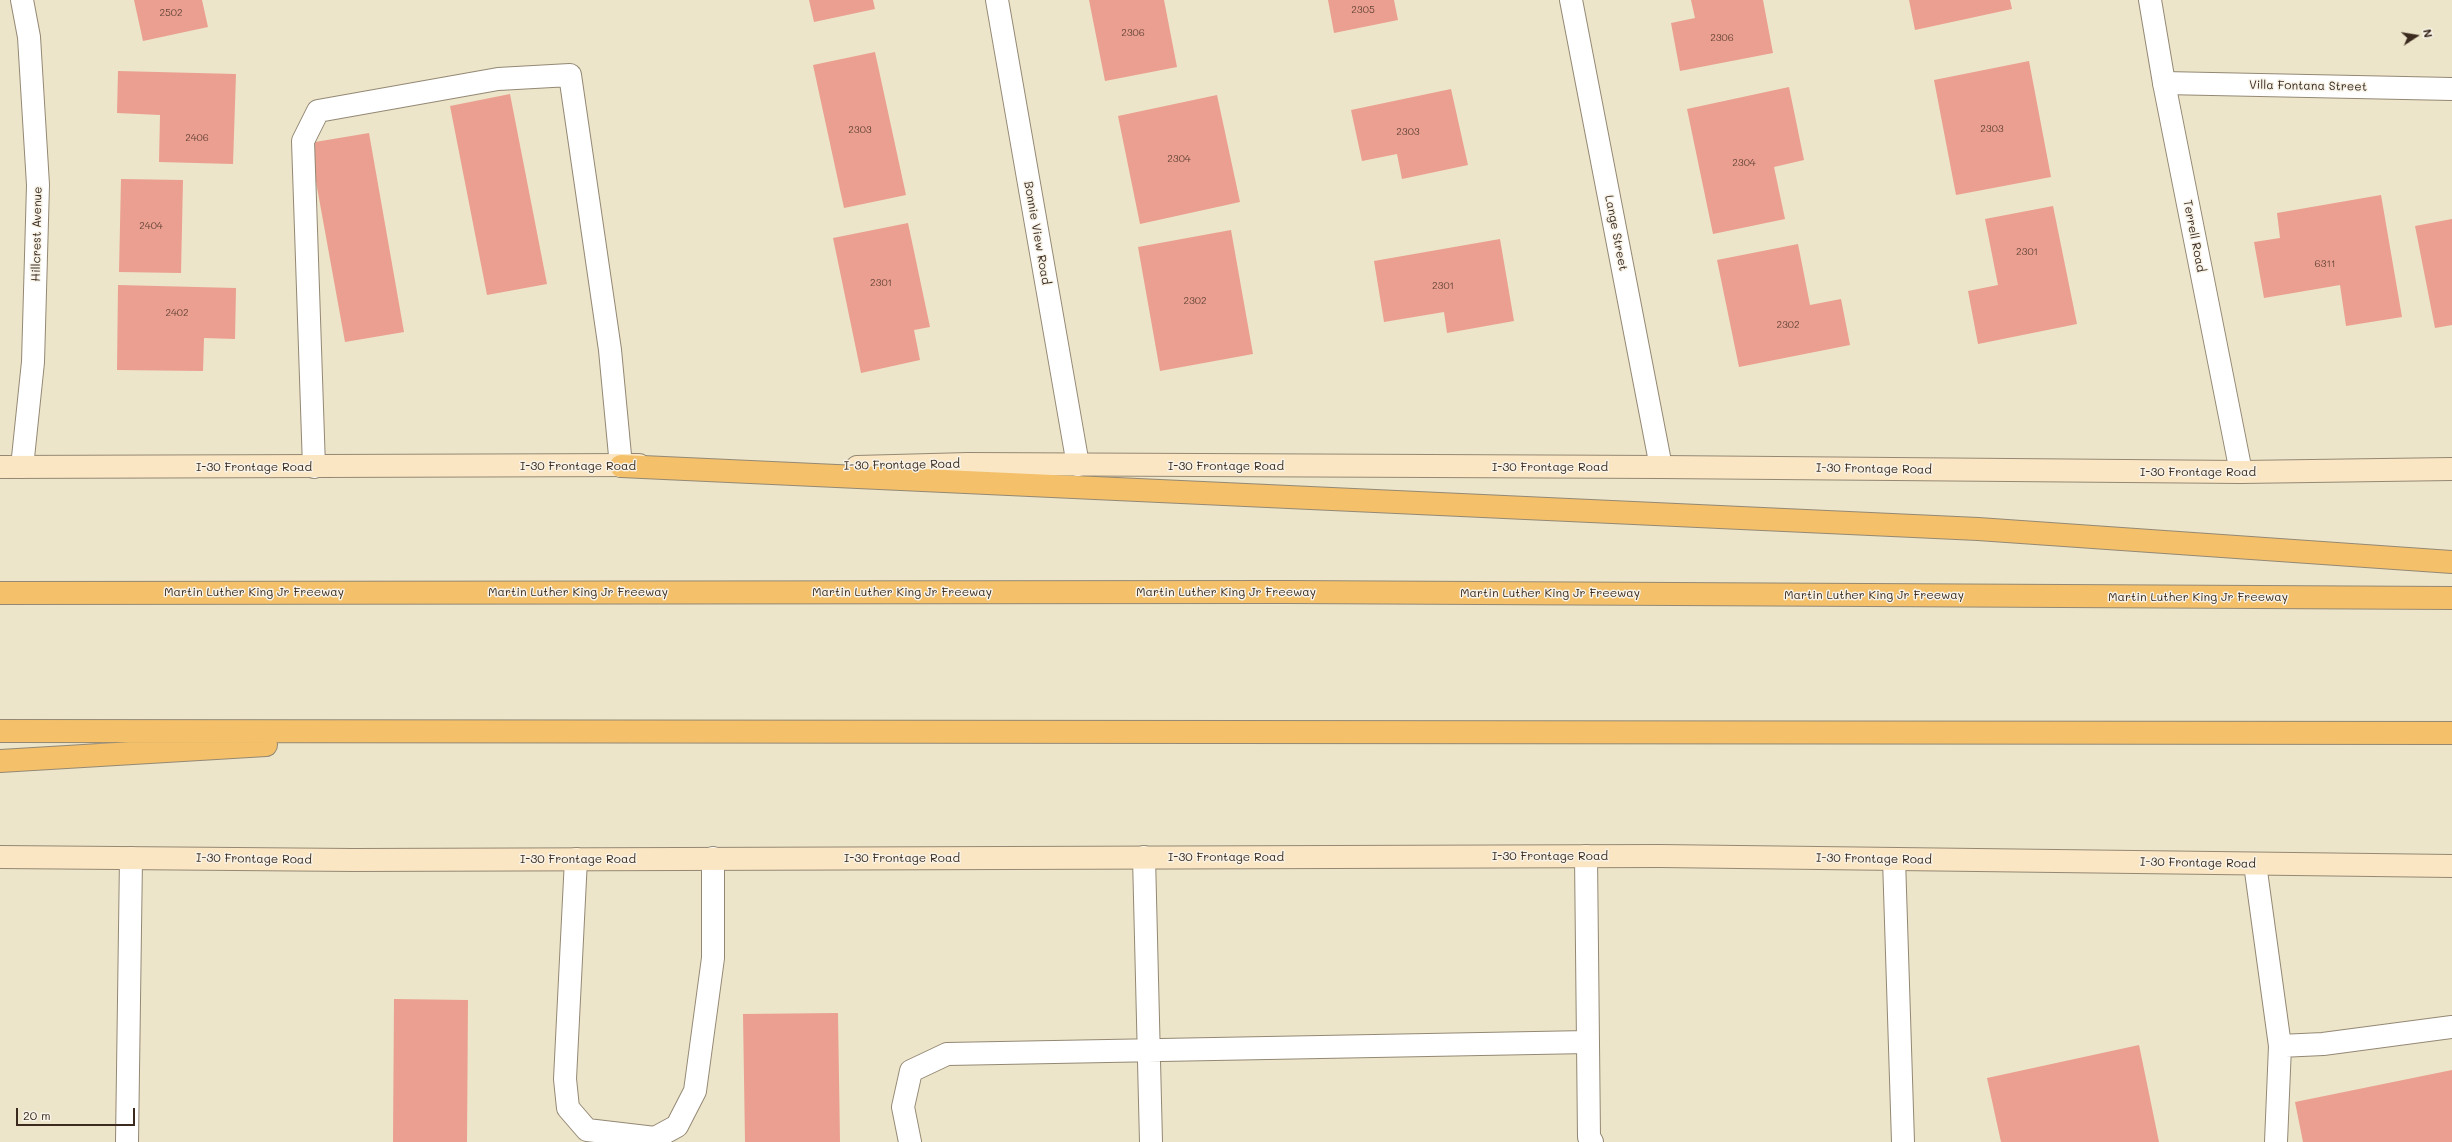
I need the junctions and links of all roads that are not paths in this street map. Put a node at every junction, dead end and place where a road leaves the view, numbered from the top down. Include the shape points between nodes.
1 (22, 0) edge
2 (997, 0) edge
3 (1571, 0) edge
4 (2150, 0) edge
5 (2164, 82) junction
6 (2452, 89) edge
7 (1078, 465) junction
8 (621, 466) junction
9 (0, 467) edge
10 (314, 467) junction
11 (1660, 467) junction
12 (22, 468) junction
13 (2452, 469) edge
14 (2241, 472) junction
15 (2452, 562) edge
16 (0, 593) edge
17 (2452, 598) edge
18 (0, 731) edge
19 (481, 732) junction
20 (2452, 733) edge
21 (2355, 734) junction
22 (2452, 742) edge
23 (0, 761) edge
24 (1586, 856) junction
25 (0, 857) edge
26 (131, 858) junction
27 (712, 858) junction
28 (1144, 858) junction
29 (576, 859) junction
30 (1894, 859) junction
31 (2255, 864) junction
32 (2452, 866) edge
33 (2452, 1026) edge
34 (1588, 1042) junction
35 (2280, 1046) junction
36 (1149, 1049) junction
37 (588, 1136) edge
38 (127, 1142) edge
39 (910, 1142) edge
40 (1151, 1142) edge
41 (1592, 1142) edge
42 (1903, 1142) edge
43 (2276, 1142) edge

1 - 12 street, Hillcrest Avenue via 29,37 38,185 33,362
2 - 7 street, Bonnie View Road
3 - 11 street, Lange Street
4 - 5 street, Terrell Road
5 - 6 street, Villa Fontana Street
5 - 14 street, Terrell Road
7 - 8 main road, I-30 Frontage Road via 968,464 872,468 797,465
7 - 11 main road, I-30 Frontage Road
8 - 10 main road, I-30 Frontage Road
8 - 10 street via 610,350 570,75 498,79 318,111 303,141
8 - 15 highway via 1978,529
9 - 12 main road, I-30 Frontage Road
10 - 12 main road, I-30 Frontage Road
11 - 14 main road, I-30 Frontage Road
13 - 14 main road, I-30 Frontage Road
16 - 17 highway, Martin Luther King Jr Freeway via 1285,592
18 - 19 highway
19 - 21 highway
19 - 23 highway
20 - 21 highway
21 - 22 highway
24 - 28 main road, I-30 Frontage Road
24 - 30 main road, I-30 Frontage Road
24 - 34 street
25 - 26 main road, I-30 Frontage Road
26 - 29 main road, I-30 Frontage Road
26 - 38 street
27 - 28 main road, I-30 Frontage Road
27 - 29 main road, I-30 Frontage Road
27 - 37 street via 714,958 695,1091 677,1126 655,1138
28 - 36 street
29 - 37 street via 565,1079 568,1108
30 - 31 main road, I-30 Frontage Road
30 - 42 street
31 - 32 main road, I-30 Frontage Road
31 - 35 street
33 - 35 street via 2323,1044
34 - 36 street
34 - 41 street via 1589,1137
35 - 43 street
36 - 39 street via 947,1054 912,1072 903,1107
36 - 40 street

